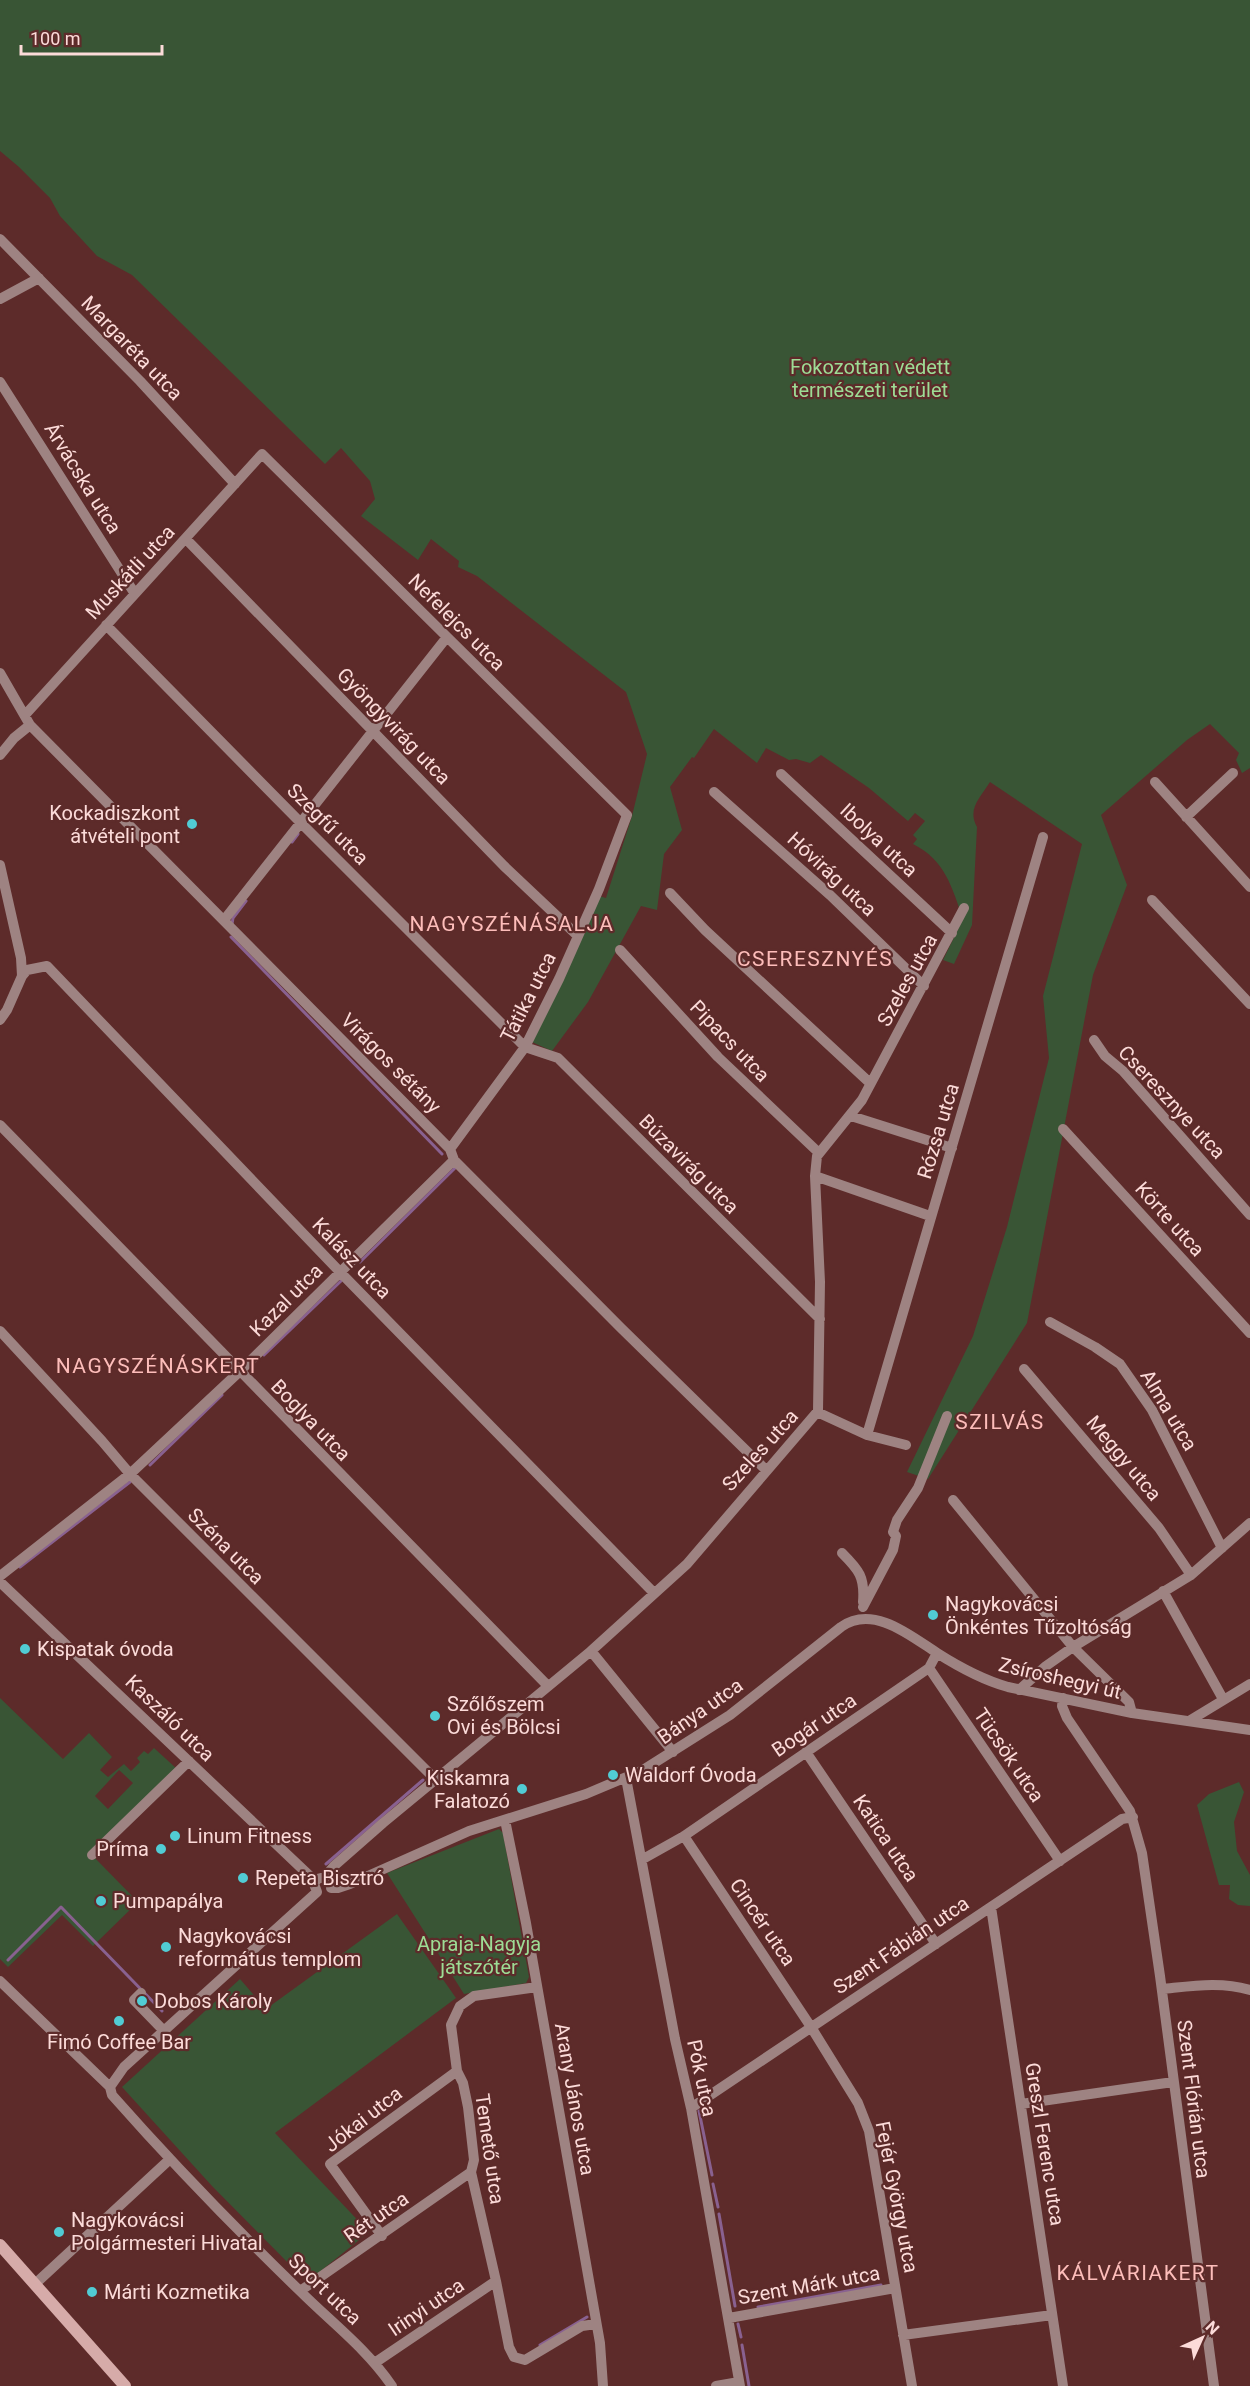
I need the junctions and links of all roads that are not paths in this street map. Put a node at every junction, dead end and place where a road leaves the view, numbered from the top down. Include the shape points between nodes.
1 (0, 239) edge
2 (39, 278) junction
3 (0, 299) edge
4 (0, 382) edge
5 (262, 454) joint
6 (235, 484) junction
7 (186, 539) junction
8 (135, 594) junction
9 (106, 625) junction
10 (447, 637) junction
11 (0, 673) edge
12 (27, 720) junction
13 (375, 731) junction
14 (0, 755) edge
15 (1233, 773) dead end
16 (781, 774) dead end
17 (1155, 783) dead end
18 (714, 792) dead end
19 (627, 815) joint
20 (1186, 816) junction
21 (300, 822) junction
22 (1043, 837) dead end
23 (0, 865) edge
24 (1250, 888) edge
25 (670, 893) dead end
26 (1152, 900) dead end
27 (4, 904) edge
28 (964, 908) dead end
29 (224, 920) junction
30 (952, 933) junction
31 (578, 936) junction
32 (620, 950) dead end
33 (22, 976) junction
34 (924, 986) junction
35 (1250, 1004) edge
36 (0, 1020) edge
37 (1094, 1040) dead end
38 (525, 1047) junction
39 (870, 1083) junction
40 (851, 1116) junction
41 (0, 1125) edge
42 (1063, 1129) dead end
43 (952, 1148) junction
44 (450, 1149) junction
45 (819, 1153) junction
46 (454, 1160) junction
47 (815, 1176) junction
48 (930, 1215) junction
49 (1250, 1215) edge
50 (340, 1272) junction
51 (820, 1319) junction
52 (1050, 1322) dead end
53 (0, 1330) edge
54 (1250, 1333) edge
55 (1024, 1369) dead end
56 (239, 1372) junction
57 (817, 1412) junction
58 (947, 1416) dead end
59 (867, 1435) junction
60 (906, 1445) dead end
61 (766, 1470) junction
62 (130, 1474) junction
63 (953, 1500) dead end
64 (1250, 1523) edge
65 (1222, 1548) junction
66 (842, 1553) dead end
67 (1191, 1575) junction
68 (0, 1576) edge
69 (0, 1582) edge
70 (1163, 1590) junction
71 (654, 1593) junction
72 (862, 1607) junction
73 (855, 1620) junction
74 (1073, 1647) junction
75 (591, 1651) junction
76 (937, 1653) junction
77 (929, 1668) junction
78 (1250, 1684) edge
79 (548, 1686) junction
80 (1018, 1690) junction
81 (1063, 1698) junction
82 (1223, 1699) junction
83 (1132, 1713) junction
84 (1189, 1721) junction
85 (1250, 1730) edge
86 (673, 1752) junction
87 (806, 1752) junction
88 (189, 1761) junction
89 (435, 1779) junction
90 (626, 1779) junction
91 (1133, 1817) junction
92 (505, 1820) junction
93 (684, 1836) junction
94 (92, 1855) dead end
95 (643, 1859) junction
96 (1060, 1861) junction
97 (319, 1883) junction
98 (991, 1907) junction
99 (936, 1944) junction
100 (0, 1981) edge
101 (537, 1987) junction
102 (1162, 1989) junction
103 (1250, 1990) edge
104 (141, 1993) dead end
105 (812, 2027) junction
106 (164, 2031) junction
107 (456, 2071) junction
108 (1173, 2082) junction
109 (110, 2087) junction
110 (1021, 2104) junction
111 (691, 2108) junction
112 (169, 2160) junction
113 (471, 2172) junction
114 (382, 2236) junction
115 (0, 2245) edge
116 (496, 2281) junction
117 (35, 2284) junction
118 (895, 2288) junction
119 (300, 2291) junction
120 (1052, 2315) junction
121 (729, 2318) junction
122 (596, 2324) junction
123 (903, 2335) junction
124 (376, 2362) junction
125 (740, 2384) edge
126 (125, 2386) edge
127 (392, 2386) edge
128 (603, 2386) edge
129 (716, 2386) edge
130 (912, 2386) edge
131 (1063, 2386) edge
132 (1214, 2386) edge

1 - 2 street, Margaréta utca
2 - 3 street
2 - 6 street, Margaréta utca
4 - 8 street, Árvácska utca
5 - 6 street, Muskátli utca
5 - 10 street, Nefelejcs utca
6 - 7 street, Muskátli utca
7 - 8 street, Muskátli utca
7 - 13 street, Gyöngyvirág utca
8 - 9 street, Muskátli utca
9 - 12 street, Muskátli utca
9 - 21 street, Szegfű utca
10 - 13 street
10 - 19 street, Nefelejcs utca
11 - 12 street, Virágos sétány
12 - 14 street, Muskátli utca
12 - 29 street, Virágos sétány
13 - 21 street
13 - 31 street, Gyöngyvirág utca via 504,866
15 - 20 street
16 - 30 street, Ibolya utca
17 - 20 street
18 - 34 street, Hóvirág utca
19 - 31 street, Tátika utca
20 - 24 street
21 - 29 street
21 - 38 street, Szegfű utca
22 - 43 street, Rózsa utca
23 - 27 street
25 - 39 street
26 - 35 street
27 - 33 street via 21,958
28 - 30 street, Szeles utca
29 - 44 street, Virágos sétány
30 - 34 street, Szeles utca
31 - 38 street, Tátika utca
32 - 45 street, Pipacs utca via 718,1057
33 - 36 street
33 - 50 street, Kalász utca via 27,970 47,966
34 - 39 street, Szeles utca
37 - 49 street, Cseresznye utca
38 - 44 street, Tátika utca
38 - 51 street, Búzavirág utca via 558,1058
39 - 40 street, Szeles utca
40 - 43 street
40 - 45 street, Szeles utca
41 - 56 street, Boglya utca
42 - 54 street, Körte utca
43 - 48 street, Rózsa utca
44 - 46 street, Virágos sétány
45 - 47 street, Szeles utca
46 - 50 street, Kazal utca
46 - 61 street, Virágos sétány
47 - 48 street
47 - 51 street, Szeles utca
48 - 59 street, Rózsa utca
50 - 56 street, Kazal utca
50 - 71 street, Kalász utca
51 - 57 street, Szeles utca
52 - 65 street, Alma utca via 1120,1364 1152,1410
53 - 62 street, Széna utca
55 - 67 street, Meggy utca via 1159,1528
56 - 62 street, Kazal utca
56 - 79 street, Boglya utca
57 - 59 street
57 - 61 street, Szeles utca
58 - 72 street via 918,1488 897,1520 893,1550
59 - 60 street
61 - 71 street, Szeles utca via 690,1561
62 - 68 street, Kazal utca
62 - 89 street, Széna utca
63 - 74 street
64 - 65 street
65 - 67 street
66 - 72 street via 861,1573
67 - 70 street
69 - 88 street, Kaszáló utca
70 - 74 street
70 - 82 street
71 - 75 street, Szeles utca
72 - 73 street
73 - 76 street, Zsíroshegyi út via 890,1624
73 - 86 street, Bánya utca via 730,1715
74 - 80 street
74 - 83 street via 1125,1698
75 - 79 street, Szeles utca
75 - 86 street
76 - 77 street, Bogár utca
76 - 80 street, Zsíroshegyi út via 992,1682
77 - 87 street, Bogár utca
77 - 96 street, Tücsök utca
78 - 82 street
79 - 89 street, Szeles utca
80 - 81 street, Zsíroshegyi út
81 - 83 street, Zsíroshegyi út
81 - 91 street, Szent Flórián utca via 1067,1718
82 - 84 street
83 - 84 street, Zsíroshegyi út
84 - 85 street, Zsíroshegyi út
86 - 90 street, Bánya utca
87 - 93 street, Bogár utca
87 - 99 street, Katica utca
88 - 94 street
88 - 97 street, Kaszáló utca
89 - 97 street, Szeles utca
90 - 92 street, Bánya utca
90 - 95 street, Pók utca
91 - 96 street, Szent Fábián utca via 1122,1819
91 - 102 street, Szent Flórián utca
92 - 97 street, Bánya utca via 454,1837 325,1893
92 - 101 street, Arany János utca
93 - 95 street, Bogár utca
93 - 105 street, Cincér utca
95 - 111 street, Pók utca
96 - 98 street, Szent Fábián utca
97 - 106 street
98 - 99 street, Szent Fábián utca
98 - 110 street, Greszl Ferenc utca
99 - 105 street, Szent Fábián utca
100 - 109 street, Sport utca
101 - 107 street, Temető utca via 474,1996 459,2006 451,2025
101 - 122 street, Arany János utca
102 - 103 street via 1227,1984
102 - 108 street, Szent Flórián utca
104 - 106 street via 134,2000
105 - 111 street, Szent Fábián utca
105 - 118 street, Fejér György utca via 858,2103 869,2131
106 - 109 street via 119,2072
107 - 113 street, Temető utca via 468,2107 474,2160
107 - 114 street, Jókai utca via 330,2164
108 - 110 street
108 - 132 street, Szent Flórián utca
109 - 112 street, Sport utca via 112,2096
110 - 120 street, Greszl Ferenc utca
111 - 121 street, Pók utca
112 - 117 street
112 - 119 street, Sport utca
113 - 114 street, Rét utca
113 - 116 street, Temető utca
114 - 119 street, Rét utca
115 - 117 street
116 - 122 street, Temető utca via 514,2357 525,2360 582,2326
116 - 124 street, Irinyi utca
117 - 126 street
118 - 121 street, Szent Márk utca
118 - 123 street, Fejér György utca
119 - 124 street, Sport utca
120 - 123 street
120 - 131 street, Greszl Ferenc utca
121 - 125 street, Pók utca
122 - 128 street, Arany János utca
123 - 130 street, Fejér György utca
124 - 127 street, Sport utca
125 - 129 street

